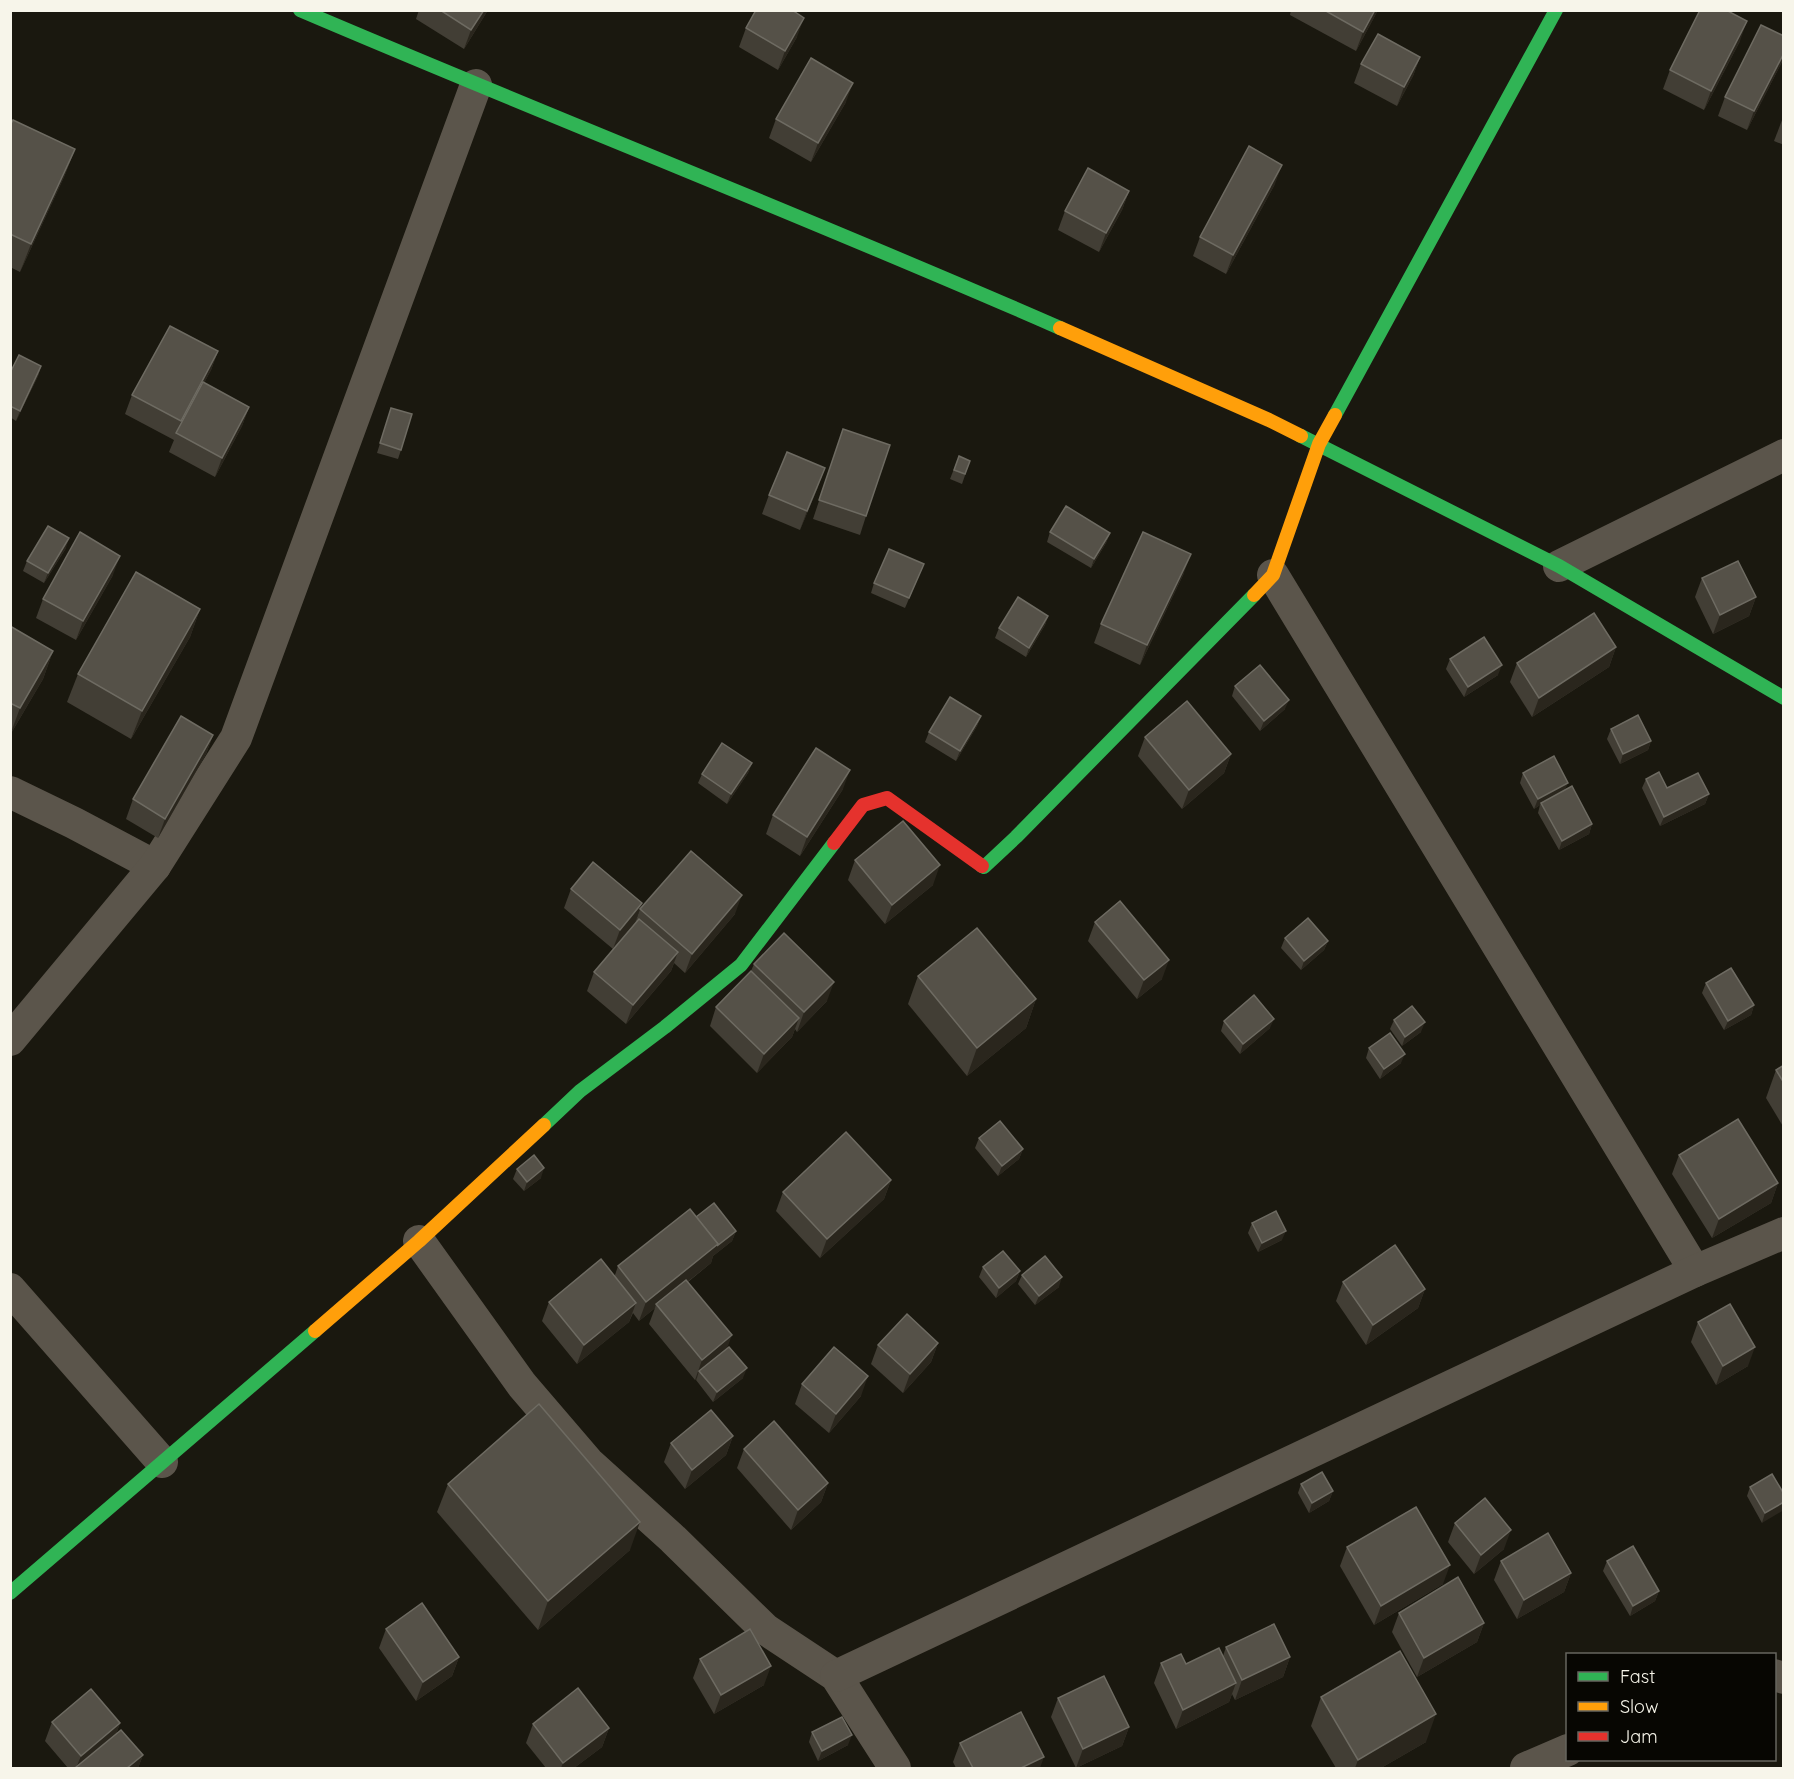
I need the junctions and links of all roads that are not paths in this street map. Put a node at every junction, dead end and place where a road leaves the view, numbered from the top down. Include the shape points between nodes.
1 (300, 10) edge
2 (1556, 10) edge
3 (476, 85) junction
4 (1319, 444) junction
5 (1784, 455) edge
6 (1559, 566) junction
7 (1273, 575) junction
8 (1784, 699) edge
9 (10, 792) edge
10 (155, 866) junction
11 (10, 1040) edge
12 (1784, 1233) edge
13 (419, 1241) junction
14 (1695, 1271) junction
15 (10, 1289) edge
16 (162, 1462) junction
17 (10, 1593) edge
18 (836, 1676) junction
19 (1566, 1751) edge
20 (895, 1768) edge
21 (1526, 1768) edge

1 - 3 street
2 - 4 street
3 - 4 street via 896,256
3 - 10 street via 236,738
4 - 6 street
4 - 7 street
5 - 6 street
6 - 8 street
7 - 13 street via 984,867 887,798 863,805 741,965 580,1091
7 - 14 street
9 - 10 street
10 - 11 street
12 - 14 street
13 - 16 street
13 - 18 street via 522,1384 588,1462 765,1629
14 - 18 street
15 - 16 street
16 - 17 street
18 - 20 street
19 - 21 street

